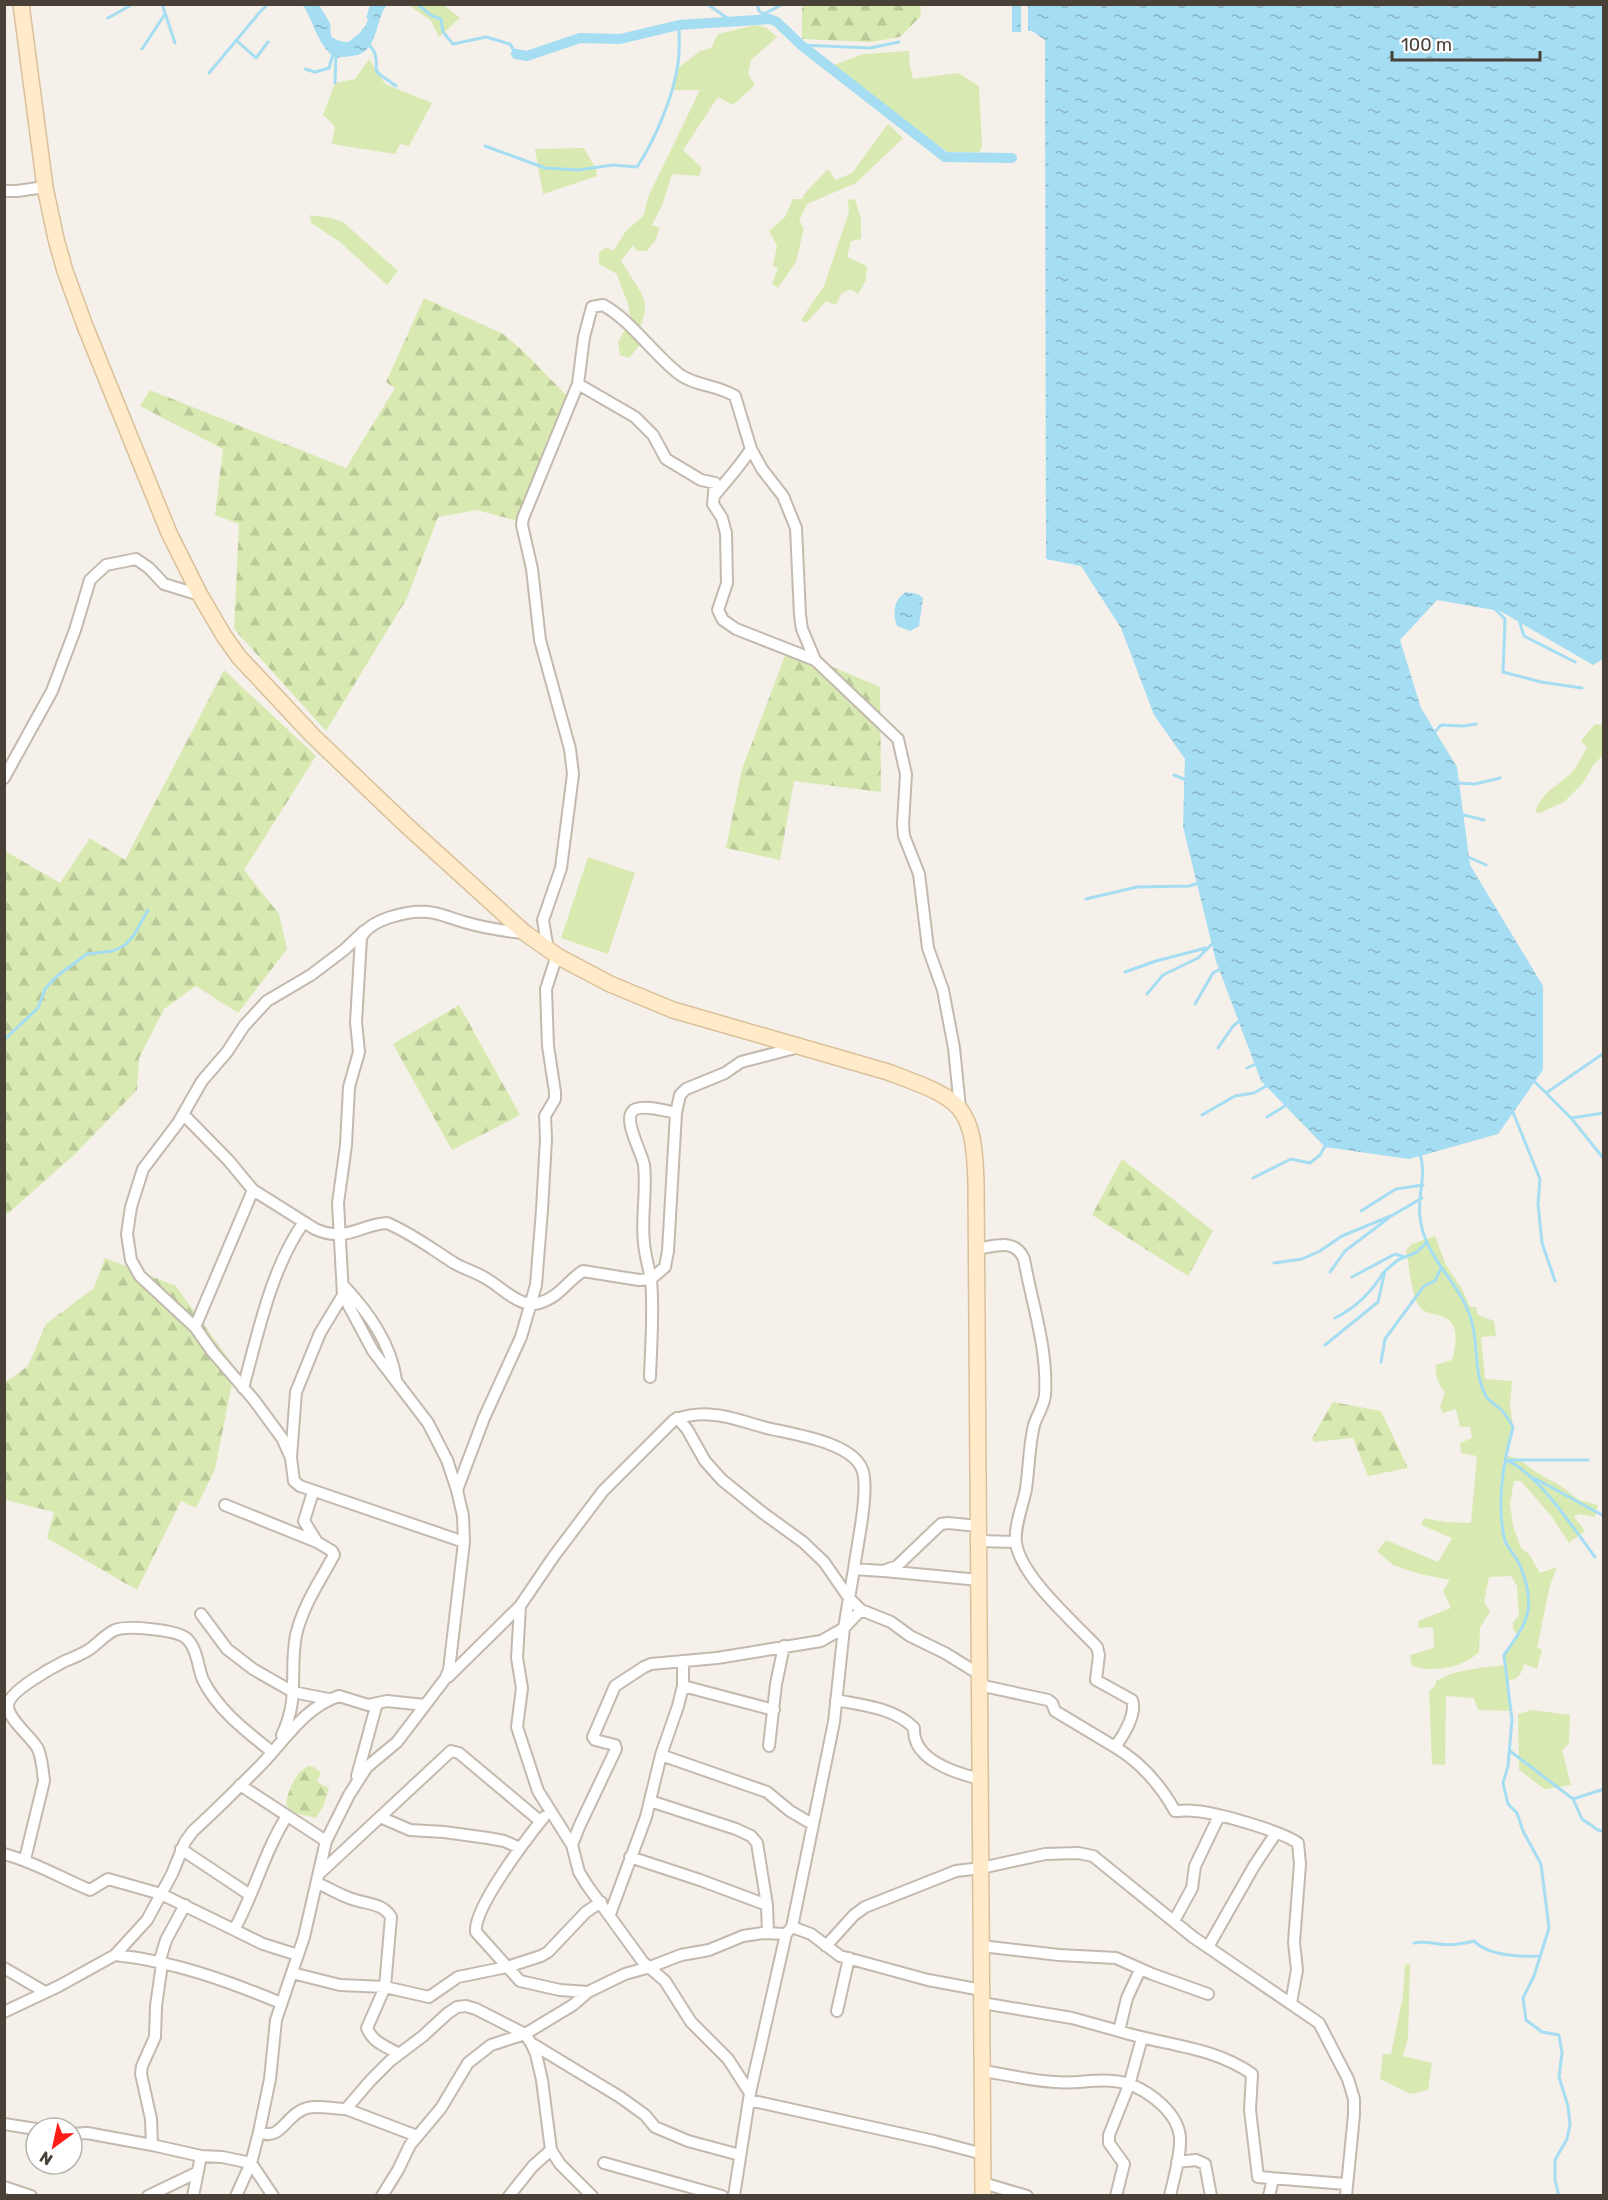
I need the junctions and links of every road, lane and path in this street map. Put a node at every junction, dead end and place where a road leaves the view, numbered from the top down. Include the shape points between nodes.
1 (21, 4) edge
2 (45, 187) junction
3 (4, 191) edge
4 (578, 384) junction
5 (751, 449) junction
6 (742, 464) junction
7 (758, 464) junction
8 (721, 482) junction
9 (200, 595) junction
10 (815, 660) junction
11 (4, 778) edge
12 (364, 931) junction
13 (525, 933) junction
14 (553, 952) junction
15 (800, 1047) junction
16 (960, 1108) junction
17 (676, 1113) junction
18 (183, 1114) junction
19 (253, 1190) junction
20 (304, 1222) junction
21 (340, 1235) junction
22 (977, 1249) junction
23 (651, 1279) junction
24 (343, 1290) junction
25 (531, 1304) junction
26 (195, 1327) junction
27 (650, 1377) dead end
28 (396, 1380) junction
29 (243, 1388) junction
30 (677, 1418) junction
31 (291, 1458) junction
32 (457, 1490) junction
33 (312, 1492) junction
34 (225, 1505) dead end
35 (978, 1534) junction
36 (316, 1542) junction
37 (464, 1542) junction
38 (1016, 1542) junction
39 (854, 1569) junction
40 (883, 1571) junction
41 (979, 1580) junction
42 (849, 1598) junction
43 (520, 1606) junction
44 (861, 1610) junction
45 (201, 1614) dead end
46 (843, 1628) junction
47 (784, 1646) junction
48 (683, 1661) junction
49 (446, 1679) junction
50 (979, 1680) junction
51 (683, 1686) junction
52 (293, 1692) junction
53 (328, 1700) junction
54 (836, 1700) junction
55 (376, 1703) junction
56 (424, 1705) junction
57 (774, 1710) junction
58 (769, 1746) dead end
59 (1115, 1747) junction
60 (274, 1749) junction
61 (662, 1755) junction
62 (980, 1779) junction
63 (356, 1783) junction
64 (240, 1785) junction
65 (650, 1801) junction
66 (549, 1810) junction
67 (287, 1816) junction
68 (1220, 1816) junction
69 (380, 1817) junction
70 (540, 1821) junction
71 (812, 1824) junction
72 (1276, 1833) junction
73 (326, 1841) junction
74 (572, 1845) junction
75 (520, 1848) junction
76 (181, 1850) junction
77 (4, 1854) edge
78 (630, 1857) junction
79 (25, 1860) junction
80 (981, 1868) junction
81 (319, 1878) junction
82 (161, 1894) junction
83 (250, 1895) junction
84 (601, 1902) junction
85 (185, 1905) junction
86 (767, 1905) junction
87 (610, 1914) junction
88 (1174, 1921) junction
89 (234, 1930) junction
90 (789, 1931) junction
91 (768, 1933) junction
92 (826, 1946) junction
93 (981, 1946) junction
94 (1208, 1947) junction
95 (116, 1955) junction
96 (298, 1955) junction
97 (849, 1958) junction
98 (160, 1964) junction
99 (507, 1967) junction
100 (650, 1967) junction
101 (4, 1968) edge
102 (1140, 1970) junction
103 (292, 1972) junction
104 (385, 1987) junction
105 (45, 1992) junction
106 (588, 1992) junction
107 (1208, 1994) dead end
108 (982, 1997) junction
109 (282, 2003) junction
110 (1291, 2003) junction
111 (837, 2011) dead end
112 (4, 2012) edge
113 (1119, 2031) junction
114 (528, 2038) junction
115 (1142, 2038) junction
116 (399, 2054) junction
117 (982, 2071) junction
118 (1129, 2085) junction
119 (749, 2097) junction
120 (346, 2109) junction
121 (4, 2124) edge
122 (24, 2127) edge
123 (259, 2132) junction
124 (84, 2133) edge
125 (417, 2136) junction
126 (152, 2145) junction
127 (551, 2150) junction
128 (983, 2154) junction
129 (740, 2155) junction
130 (201, 2156) junction
131 (1177, 2162) junction
132 (251, 2163) junction
133 (604, 2163) dead end
134 (196, 2173) junction
135 (1273, 2179) junction
136 (1346, 2184) junction
137 (4, 2187) edge
138 (983, 2189) edge
139 (31, 2196) edge
140 (148, 2196) edge
141 (193, 2196) edge
142 (236, 2196) edge
143 (273, 2196) edge
144 (382, 2196) edge
145 (509, 2196) edge
146 (592, 2196) edge
147 (722, 2196) edge
148 (734, 2196) edge
149 (1028, 2196) edge
150 (1116, 2196) edge
151 (1170, 2196) edge
152 (1211, 2196) edge
153 (1269, 2196) edge
154 (1346, 2196) edge

1 - 2 street
2 - 3 street
2 - 9 street via 56,238 85,327 169,533
4 - 5 street via 592,307 603,305 682,376 735,396
4 - 8 street via 635,417 653,435 666,459 701,480
4 - 14 street via 522,525 532,569 540,640 572,763 561,868 543,920
5 - 6 street
5 - 7 street
6 - 7 street
6 - 8 street
7 - 10 street via 783,496 796,528 802,629
8 - 10 street via 713,504 726,533 727,583 719,605 720,615 736,629
9 - 11 street via 164,584 136,559 100,568 86,588 52,691
9 - 13 street via 239,657 282,705
10 - 16 street via 893,733 901,747 906,774 904,836 919,874 927,941 945,998
12 - 13 street via 389,918 428,912 494,930
12 - 18 street via 311,975 262,1006 202,1081
12 - 21 street via 357,983 359,1052 349,1087 338,1203
13 - 14 street
14 - 15 street via 638,997
14 - 25 street via 546,989 555,1099 545,1116 539,1255
15 - 16 street via 910,1080 944,1094
15 - 17 street via 741,1062 686,1089 680,1095
16 - 22 street via 970,1127 976,1162
17 - 23 street via 667,1263
17 - 23 street via 657,1108 636,1109 630,1117 644,1162 644,1242
18 - 19 street
18 - 26 street via 143,1169 127,1234 131,1260 140,1276
19 - 20 street
19 - 26 street
20 - 21 street via 326,1234
20 - 29 street via 287,1248 277,1274
21 - 24 street
21 - 25 street via 387,1223
22 - 35 street
22 - 38 street via 1012,1245 1019,1249 1043,1354 1045,1398 1035,1424
23 - 25 street via 628,1280 580,1271 559,1293
23 - 27 street
24 - 28 street via 364,1338
24 - 28 street via 361,1304 377,1328 394,1361
24 - 31 street via 296,1392
25 - 32 street
26 - 29 street
28 - 32 street via 428,1423
29 - 31 street via 275,1428
30 - 39 street via 715,1415 814,1439 855,1459 865,1476 866,1496
30 - 42 street via 722,1480 803,1542 824,1562
30 - 43 street via 603,1491
31 - 33 street via 294,1482
32 - 37 street
33 - 36 street via 304,1521
33 - 37 street
34 - 36 street
35 - 38 street
35 - 40 street via 941,1524 900,1564
35 - 41 street
36 - 52 street via 334,1555 300,1619
37 - 49 street
38 - 59 street via 1031,1576 1097,1647 1096,1680 1132,1700 1133,1710
39 - 40 street
39 - 42 street
40 - 41 street
41 - 50 street
42 - 44 street
42 - 46 street
43 - 49 street
43 - 66 street via 518,1658 522,1688 517,1727 538,1791
44 - 46 street
44 - 50 street via 945,1653
45 - 52 street via 227,1648 253,1669
46 - 47 street via 820,1641
46 - 54 street
47 - 48 street
47 - 57 street
48 - 51 street
48 - 74 street via 651,1664 615,1686 593,1737 616,1749
49 - 56 street
50 - 59 street via 1048,1700 1055,1711
50 - 62 street
51 - 57 street
51 - 61 street
52 - 53 street
52 - 60 street via 288,1723
53 - 55 street via 339,1696 368,1705
53 - 60 street via 316,1706
54 - 62 street via 882,1710 905,1721 914,1728 916,1745 922,1753 951,1771
54 - 71 street
55 - 56 street
55 - 63 street
56 - 63 street via 397,1742 367,1767
57 - 58 street
59 - 68 street via 1134,1760 1166,1795 1175,1811
60 - 64 street
60 - 79 street via 220,1706 185,1637 145,1629 115,1630 87,1651 37,1676 9,1702 11,1714 38,1750 43,1769 44,1781
61 - 65 street
61 - 71 street via 767,1792
62 - 80 street
63 - 73 street
64 - 67 street
64 - 76 street via 194,1831
65 - 78 street
65 - 86 street via 754,1838
66 - 70 street
66 - 74 street
67 - 73 street
67 - 83 street
68 - 72 street
68 - 88 street via 1195,1866 1189,1896
69 - 70 street via 455,1751
69 - 75 street via 410,1830 488,1838
69 - 81 street
70 - 75 street
71 - 90 street
72 - 94 street
72 - 110 street via 1294,1840 1300,1848 1294,1923 1297,1970
73 - 81 street
74 - 84 street via 581,1876
75 - 99 street via 476,1924 476,1932
76 - 82 street
76 - 83 street
77 - 79 street
78 - 86 street
78 - 87 street
79 - 82 street via 90,1890 108,1879
80 - 88 street via 1045,1854 1083,1853 1093,1856
80 - 92 street via 956,1871 865,1907
80 - 93 street
81 - 96 street
81 - 104 street via 355,1900 388,1911 391,1917
82 - 85 street
82 - 95 street via 147,1920
83 - 89 street
84 - 87 street
84 - 99 street via 586,1912 548,1952
85 - 89 street
85 - 98 street via 166,1940
86 - 91 street
87 - 100 street
88 - 94 street
89 - 96 street
90 - 91 street
90 - 92 street via 811,1934
90 - 119 street
91 - 100 street via 743,1936
92 - 97 street
93 - 102 street via 1116,1958
93 - 108 street
94 - 110 street
95 - 98 street
95 - 105 street
96 - 103 street
97 - 108 street
97 - 111 street
98 - 109 street via 213,1976
98 - 126 street via 154,2037 141,2074
99 - 104 street via 458,1977 429,1997
99 - 106 street via 514,1977 527,1984
100 - 106 street
100 - 119 street via 664,1980 692,2022 729,2059
101 - 105 street
102 - 107 street
102 - 113 street via 1127,1998
103 - 104 street via 340,1985
103 - 109 street
104 - 116 street via 367,2030 382,2046
105 - 112 street
106 - 114 street
108 - 113 street
108 - 117 street
109 - 123 street
110 - 136 street via 1319,2023 1348,2079 1354,2115
113 - 115 street
114 - 116 street via 465,2006 457,2007
114 - 125 street via 491,2045 468,2063 441,2108
114 - 127 street via 542,2080
114 - 129 street via 620,2097 655,2127
115 - 118 street
115 - 135 street via 1168,2041 1216,2056 1252,2074 1250,2110 1257,2175
116 - 120 street
117 - 118 street via 1057,2082 1117,2081
117 - 128 street
118 - 131 street via 1151,2095 1167,2110 1180,2138
118 - 150 street via 1108,2139 1124,2164
119 - 128 street
119 - 129 street
120 - 123 street via 308,2108 289,2118 278,2132
120 - 125 street
121 - 122 street
123 - 132 street
124 - 126 street
125 - 144 street
126 - 130 street
127 - 145 street
127 - 146 street
128 - 138 street
129 - 148 street
130 - 132 street
130 - 134 street
131 - 151 street
131 - 152 street via 1196,2160 1205,2164
132 - 142 street
132 - 143 street
133 - 147 street
134 - 140 street
134 - 141 street
135 - 136 street
135 - 153 street
136 - 154 street
137 - 139 street
138 - 149 street

